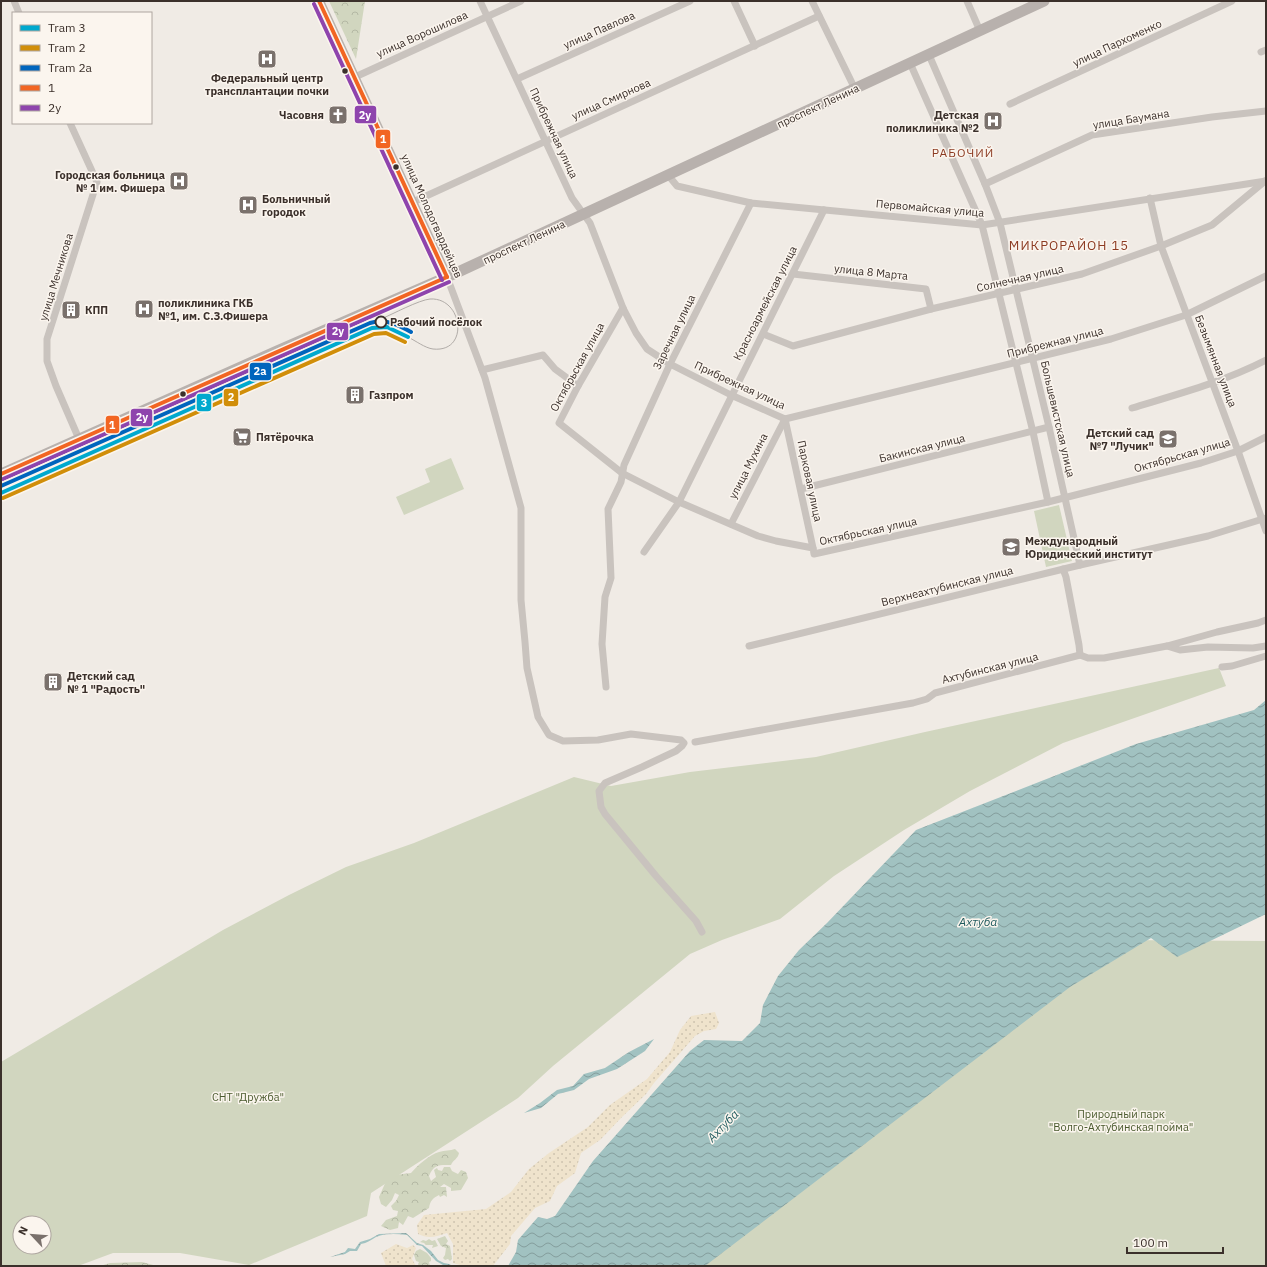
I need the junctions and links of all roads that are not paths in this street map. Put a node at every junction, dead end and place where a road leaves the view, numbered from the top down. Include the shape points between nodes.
1 (14, 1) edge
2 (319, 1) edge
3 (480, 1) edge
4 (521, 1) edge
5 (690, 1) edge
6 (734, 1) edge
7 (812, 1) edge
8 (967, 1) edge
9 (1044, 1) edge
10 (1232, 1) edge
11 (19, 12) edge
12 (487, 16) junction
13 (820, 16) junction
14 (980, 31) junction
15 (755, 46) junction
16 (928, 55) junction
17 (910, 63) junction
18 (354, 77) junction
19 (516, 79) junction
20 (855, 88) junction
21 (1010, 104) dead end
22 (1266, 111) edge
23 (70, 124) edge
24 (545, 142) junction
25 (668, 175) junction
26 (1266, 181) edge
27 (985, 184) junction
28 (1150, 198) junction
29 (413, 202) junction
30 (750, 202) junction
31 (824, 210) junction
32 (583, 215) junction
33 (1000, 223) junction
34 (982, 225) junction
35 (1161, 246) junction
36 (793, 274) junction
37 (1266, 276) edge
38 (447, 277) junction
39 (1016, 290) junction
40 (999, 294) junction
41 (623, 308) junction
42 (931, 309) junction
43 (1186, 315) junction
44 (763, 334) junction
45 (1033, 359) junction
46 (1266, 360) edge
47 (670, 364) junction
48 (1016, 364) junction
49 (482, 370) junction
50 (1212, 384) junction
51 (578, 386) junction
52 (731, 395) junction
53 (1132, 408) dead end
54 (785, 419) junction
55 (1049, 427) junction
56 (1033, 432) junction
57 (1266, 438) edge
58 (79, 439) junction
59 (1238, 451) junction
60 (622, 473) junction
61 (1, 474) edge
62 (801, 489) junction
63 (1064, 498) junction
64 (679, 502) junction
65 (1048, 502) junction
66 (1264, 519) edge
67 (731, 524) junction
68 (1266, 531) edge
69 (813, 548) junction
70 (644, 552) dead end
71 (1080, 565) junction
72 (1063, 569) junction
73 (1266, 620) edge
74 (749, 646) dead end
75 (1167, 646) junction
76 (1266, 646) edge
77 (1080, 655) junction
78 (1266, 656) edge
79 (1222, 667) dead end
80 (606, 687) dead end
81 (695, 742) dead end
82 (702, 932) dead end

1 - 11 street
2 - 18 street, улица Молодогвардейцев
3 - 12 street, Прибрежная улица
4 - 12 street, улица Ворошилова
5 - 19 street, улица Павлова
6 - 15 street
7 - 13 street
8 - 14 street
9 - 14 main road, проспект Ленина
10 - 21 street, улица Пархоменко
12 - 18 street, улица Ворошилова
12 - 19 street, Прибрежная улица
13 - 15 street, улица Смирнова
13 - 20 street
14 - 16 main road, проспект Ленина
15 - 24 street, улица Смирнова
16 - 17 main road, проспект Ленина
16 - 27 street, Большевистская улица
17 - 20 main road, проспект Ленина
17 - 34 street
18 - 29 street, улица Молодогвардейцев
19 - 24 street, Прибрежная улица
20 - 25 main road, проспект Ленина
22 - 27 street, улица Баумана via 1092,135
23 - 58 street, улица Мечникова via 97,182 47,339 47,361
24 - 29 street, улица Смирнова
24 - 32 street, Прибрежная улица
25 - 30 street, Первомайская улица via 677,186
25 - 32 main road, проспект Ленина
26 - 28 street, Первомайская улица
26 - 35 street, Солнечная улица via 1212,225
27 - 33 street, Большевистская улица
28 - 33 street, Первомайская улица
28 - 35 street, Безымянная улица
29 - 38 street, улица Молодогвардейцев
30 - 31 street, Первомайская улица
30 - 47 street, Заречная улица
31 - 34 street, Первомайская улица
31 - 36 street, Красноармейская улица
32 - 38 main road, проспект Ленина
32 - 41 street, Прибрежная улица via 590,223
33 - 34 street, Первомайская улица
33 - 39 street, Большевистская улица
34 - 40 street
35 - 39 street, Солнечная улица via 1082,274
35 - 43 street, Безымянная улица
36 - 42 street, улица 8 Марта via 926,289
36 - 44 street, Красноармейская улица
37 - 43 street, Прибрежная улица
38 - 49 street, улица Молодогвардейцев
38 - 58 main road, проспект Ленина
39 - 40 street, Солнечная улица
39 - 45 street, Большевистская улица
40 - 42 street, Солнечная улица
40 - 48 street
41 - 47 street, Прибрежная улица via 647,349
41 - 51 street, Октябрьская улица
42 - 44 street, Солнечная улица via 793,346
43 - 45 street, Прибрежная улица via 1111,339
43 - 50 street, Безымянная улица
44 - 52 street, Красноармейская улица
45 - 48 street, Прибрежная улица
45 - 55 street, Большевистская улица
46 - 50 street
47 - 52 street, Прибрежная улица
47 - 60 street, Заречная улица
48 - 54 street, Прибрежная улица
48 - 56 street
49 - 51 street via 543,355 555,369
49 - 82 street, улица Молодогвардейцев via 521,508 521,600 527,668 538,717 549,735 562,741 598,740 631,734 681,740 684,743 676,751 605,783 599,791 601,807 605,814 696,921
50 - 53 street
50 - 59 street, Безымянная улица
51 - 60 street, Октябрьская улица via 559,423
52 - 54 street, Прибрежная улица
52 - 64 street, Красноармейская улица
54 - 62 street, Парковая улица
54 - 67 street, улица Мухина
55 - 56 street, Бакинская улица
55 - 63 street, Большевистская улица
56 - 62 street, Бакинская улица
56 - 65 street
57 - 59 street, Октябрьская улица
58 - 61 main road, проспект Ленина
59 - 63 street, Октябрьская улица
59 - 66 street, Безымянная улица
60 - 64 street, Октябрьская улица
60 - 80 street, Заречная улица via 621,482 608,509 612,578 605,597 602,644
62 - 69 street, Парковая улица
63 - 65 street, Октябрьская улица
63 - 71 street, Большевистская улица
64 - 67 street, Октябрьская улица
64 - 70 street, Красноармейская улица
65 - 69 street, Октябрьская улица via 814,554
66 - 68 street, Безымянная улица
66 - 71 street, Верхнеахтубинская улица via 1208,536
67 - 69 street, Октябрьская улица via 758,536
71 - 72 street, Верхнеахтубинская улица
72 - 74 street, Верхнеахтубинская улица
72 - 77 street
73 - 75 street, Ахтубинская улица
75 - 76 street via 1180,650
75 - 77 street, Ахтубинская улица via 1104,658
77 - 81 street, Ахтубинская улица via 935,693 927,699 913,703
78 - 79 street

